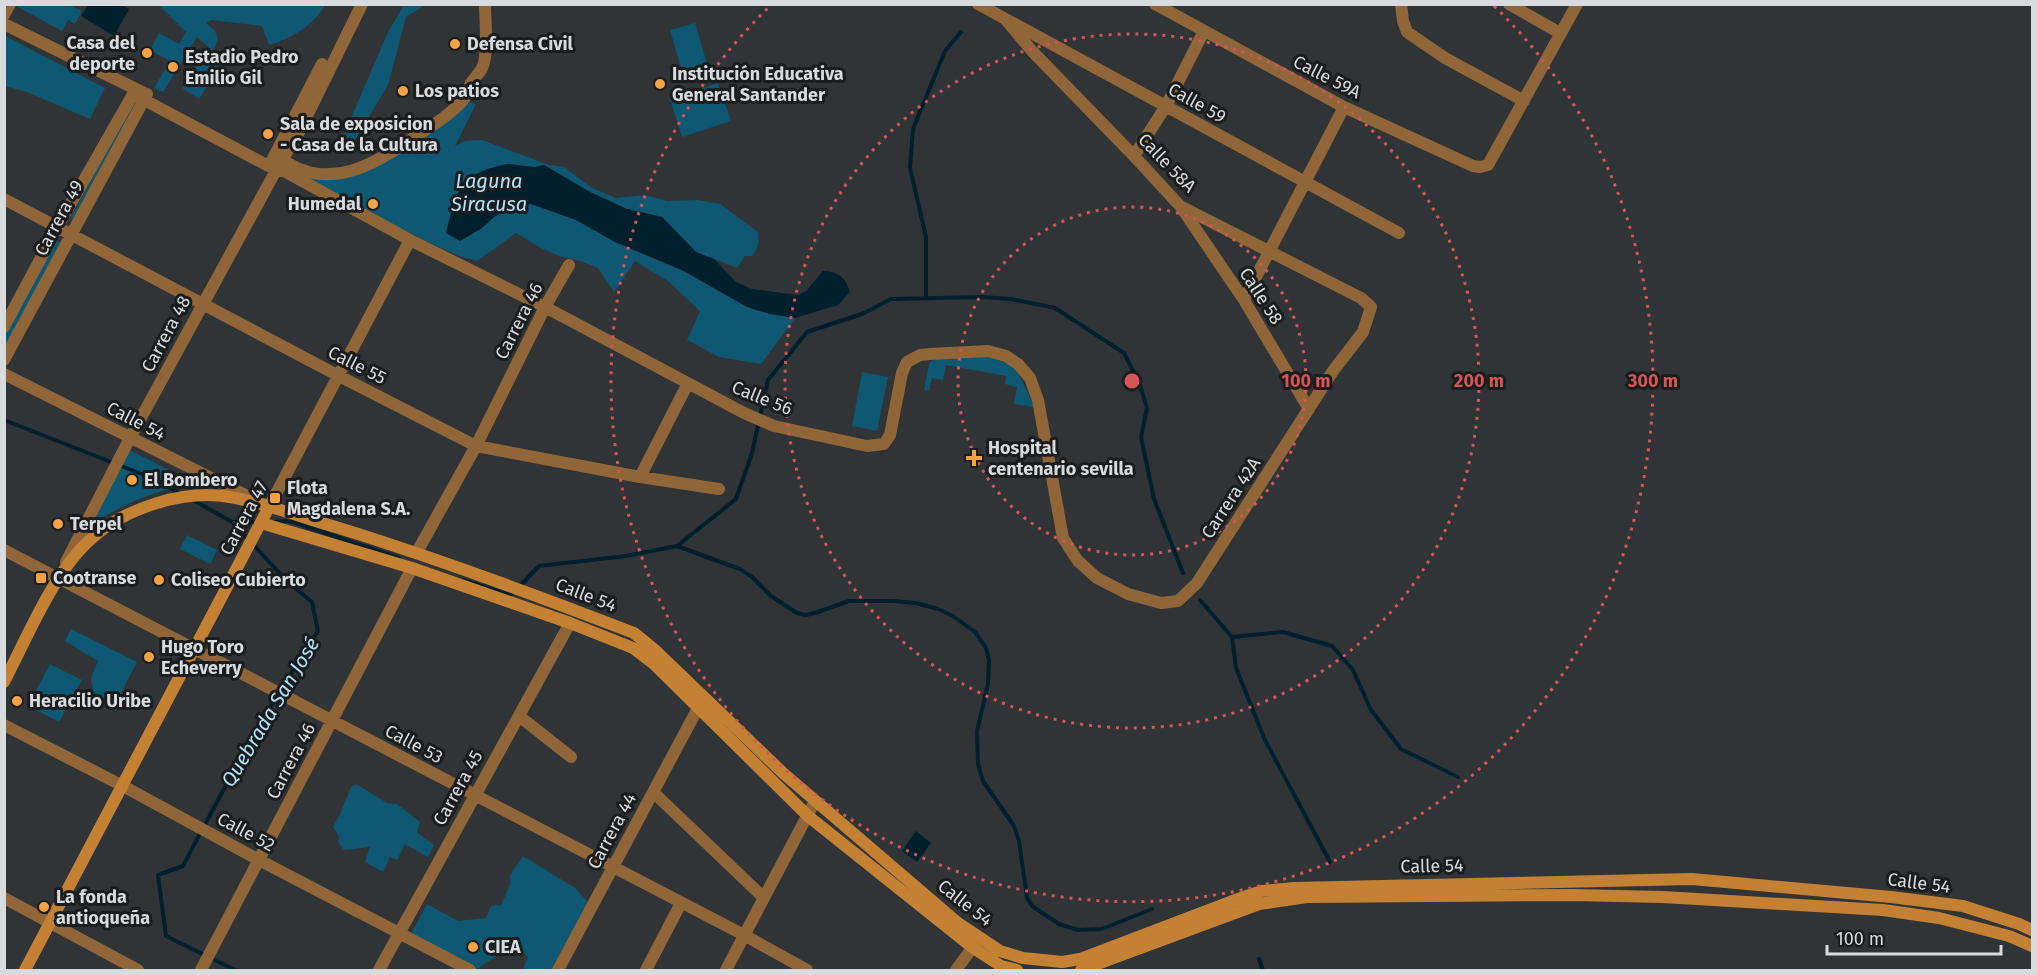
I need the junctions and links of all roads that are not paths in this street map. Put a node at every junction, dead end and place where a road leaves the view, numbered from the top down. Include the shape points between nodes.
1 (10, 4) edge
2 (353, 4) edge
3 (362, 4) edge
4 (485, 4) edge
5 (978, 4) edge
6 (1155, 4) edge
7 (1401, 4) edge
8 (1509, 4) edge
9 (1577, 4) edge
10 (4, 15) edge
11 (1006, 20) junction
12 (4, 24) edge
13 (1204, 32) junction
14 (1560, 33) junction
15 (324, 69) junction
16 (140, 94) junction
17 (1524, 101) junction
18 (1166, 106) junction
19 (1344, 107) junction
20 (1134, 156) junction
21 (278, 163) junction
22 (1305, 182) junction
23 (4, 199) edge
24 (1180, 206) junction
25 (58, 226) junction
26 (72, 233) junction
27 (1399, 233) dead end
28 (410, 240) junction
29 (1269, 253) junction
30 (569, 265) dead end
31 (1244, 300) junction
32 (1368, 303) joint
33 (203, 304) junction
34 (545, 307) junction
35 (4, 327) edge
36 (4, 360) edge
37 (4, 374) edge
38 (339, 376) junction
39 (688, 383) junction
40 (1309, 409) junction
41 (130, 438) junction
42 (476, 446) junction
43 (640, 477) junction
44 (719, 489) dead end
45 (269, 507) junction
46 (261, 523) junction
47 (1069, 548) joint
48 (4, 550) edge
49 (417, 552) junction
50 (412, 568) junction
51 (58, 578) junction
52 (570, 623) junction
53 (195, 649) junction
54 (4, 682) edge
55 (698, 708) junction
56 (519, 716) junction
57 (332, 721) junction
58 (4, 725) edge
59 (571, 757) dead end
60 (123, 786) junction
61 (653, 792) junction
62 (475, 795) junction
63 (815, 801) junction
64 (808, 816) junction
65 (259, 860) junction
66 (613, 867) junction
67 (1464, 883) junction
68 (1466, 896) junction
69 (1264, 897) junction
70 (4, 898) edge
71 (764, 898) junction
72 (681, 903) junction
73 (51, 922) junction
74 (2032, 930) edge
75 (399, 934) junction
76 (744, 936) junction
77 (976, 943) junction
78 (2032, 946) edge
79 (25, 970) edge
80 (138, 970) edge
81 (201, 970) edge
82 (379, 970) edge
83 (470, 970) edge
84 (558, 970) edge
85 (646, 970) edge
86 (726, 970) edge
87 (807, 970) edge
88 (956, 970) edge
89 (1017, 970) edge
90 (1081, 970) edge

1 - 10 street
2 - 15 street, Carrera 48
3 - 15 street, Carrera 48
4 - 21 street via 483,66 465,98 444,117 359,170 337,174 309,172
5 - 11 street, Calle 59
6 - 13 street, Calle 59A
7 - 17 street via 1407,32 1445,58
8 - 14 street
9 - 14 street
11 - 18 street, Calle 59
11 - 20 street, Calle 58A
12 - 16 street, Calle 56
13 - 18 street
13 - 19 street, Calle 59A
14 - 17 street
15 - 21 street, Carrera 48 via 298,134
16 - 21 street, Calle 56
16 - 25 street, Carrera 49
16 - 26 street, Carrera 49
17 - 19 street, Calle 59A via 1488,165 1473,166
18 - 20 street
18 - 22 street, Calle 59
19 - 22 street
20 - 24 street, Calle 58A
21 - 28 street, Calle 56
21 - 33 street, Carrera 48
22 - 27 street, Calle 59
22 - 29 street
23 - 25 street, Calle 55
24 - 29 street, Calle 58A
24 - 31 street, Calle 58
25 - 26 street, Calle 55
25 - 35 street, Carrera 49
26 - 33 street, Calle 55
26 - 36 street, Carrera 49
28 - 34 street, Calle 56
28 - 38 street, Carrera 47
29 - 31 street
29 - 32 street, Calle 58A
30 - 34 street, Carrera 46
31 - 40 street, Calle 58
32 - 40 street, Carrera 42A via 1370,314 1363,332
33 - 38 street, Calle 55
33 - 41 street, Carrera 48
34 - 39 street, Calle 56
34 - 42 street, Carrera 46
37 - 41 street, Calle 54
38 - 42 street, Calle 55
38 - 45 street, Carrera 47
39 - 43 street
39 - 47 street, Calle 56 via 774,426 867,446 884,444 890,435 907,362 930,354 988,351 1006,356 1030,378 1038,400 1063,538
40 - 47 street, Carrera 42A via 1197,583 1178,601 1161,603 1128,594 1097,578
41 - 45 street, Calle 54
41 - 51 street, Carrera 48
42 - 43 street, Calle 55
42 - 49 street, Carrera 46
43 - 44 street, Calle 55
45 - 46 main road, Carrera 47
45 - 49 main road, Calle 54
45 - 51 main road via 229,496 152,503 90,539
46 - 50 main road, Calle 54
46 - 53 main road, Carrera 47
48 - 51 street, Calle 53
49 - 63 main road, Calle 54 via 633,633
50 - 52 main road, Calle 54
50 - 57 street, Carrera 46
51 - 53 street, Calle 53
51 - 54 main road, Carrera 48
52 - 55 main road, Calle 54 via 633,648
52 - 56 street, Carrera 45
53 - 57 street, Calle 53
53 - 60 main road, Carrera 47
55 - 61 street, Carrera 44
55 - 64 main road, Calle 54
56 - 59 street
56 - 62 street, Carrera 45
57 - 62 street, Calle 53
57 - 65 street, Carrera 46
58 - 60 street, Calle 52
60 - 65 street, Calle 52
60 - 73 main road, Carrera 47
61 - 66 street, Carrera 44
61 - 71 street
62 - 66 street, Calle 53
62 - 75 street, Carrera 45
63 - 64 street
63 - 77 main road, Calle 54 via 958,923
64 - 71 street
64 - 77 main road, Calle 54
65 - 75 street, Calle 52
65 - 81 street, Carrera 46
66 - 72 street, Calle 53
66 - 84 street, Carrera 44
67 - 68 main road
67 - 69 main road, Calle 54 via 1294,888
67 - 74 main road, Calle 54 via 1692,879 1963,906
68 - 69 main road, Calle 54
68 - 78 main road, Calle 54 via 1663,897 1883,910 1939,918
69 - 77 main road, Calle 54 via 1062,962 1023,958
69 - 90 main road, Calle 54
70 - 73 street
71 - 76 street
72 - 76 street, Calle 53
72 - 85 street
73 - 79 main road, Carrera 47
73 - 80 street
75 - 82 street, Carrera 45
75 - 83 street, Calle 52
76 - 86 street
76 - 87 street, Calle 53
77 - 88 street
77 - 89 main road, Calle 54 via 1001,966

